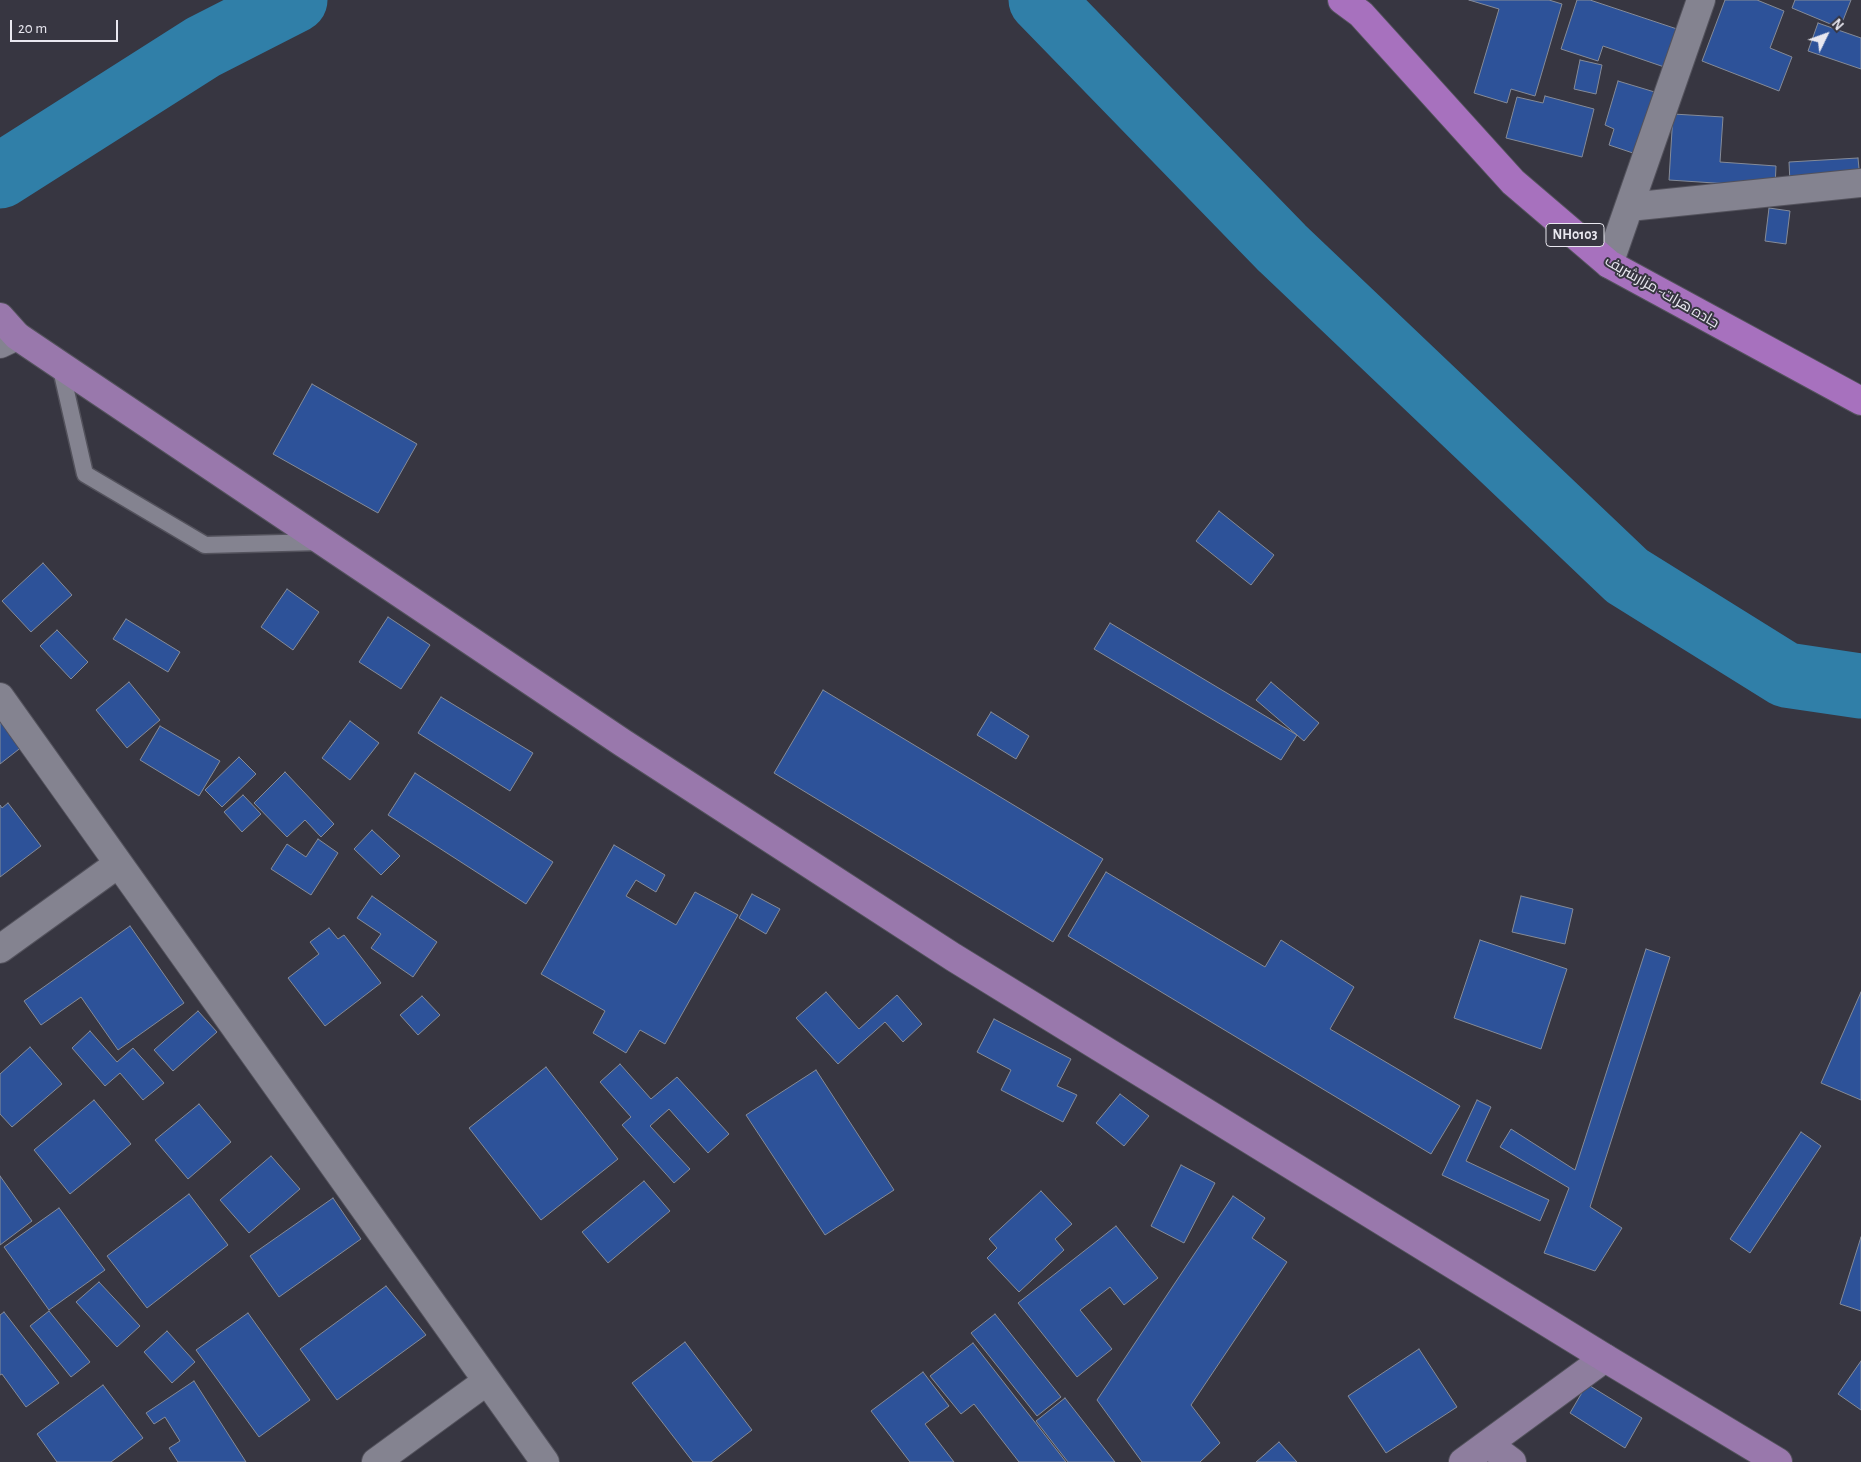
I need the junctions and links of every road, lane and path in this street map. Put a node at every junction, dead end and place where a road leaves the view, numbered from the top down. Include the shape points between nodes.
1 (1701, 0) edge
2 (1357, 5) edge
3 (1861, 183) edge
4 (1628, 207) junction
5 (1608, 264) junction
6 (6, 332) edge
7 (60, 365) junction
8 (1861, 401) edge
9 (323, 542) junction
10 (0, 697) edge
11 (118, 864) junction
12 (0, 949) edge
13 (1605, 1358) junction
14 (487, 1381) junction
15 (1488, 1444) junction
16 (376, 1462) edge
17 (545, 1462) edge
18 (1463, 1462) edge
19 (1512, 1462) edge
20 (1778, 1462) edge

1 - 4 street
2 - 5 highway, جاده هرات- مزارشریف / NH0103 via 1513,182
3 - 4 street
4 - 5 street
5 - 8 highway, جاده هرات- مزارشریف / NH0103
6 - 7 main road
7 - 9 main road
7 - 9 lane via 85,474 205,545
9 - 13 main road via 623,743 954,957
10 - 11 street
11 - 12 street
11 - 14 street
13 - 15 street
13 - 20 main road
14 - 16 street
14 - 17 street
15 - 18 street
15 - 19 street

